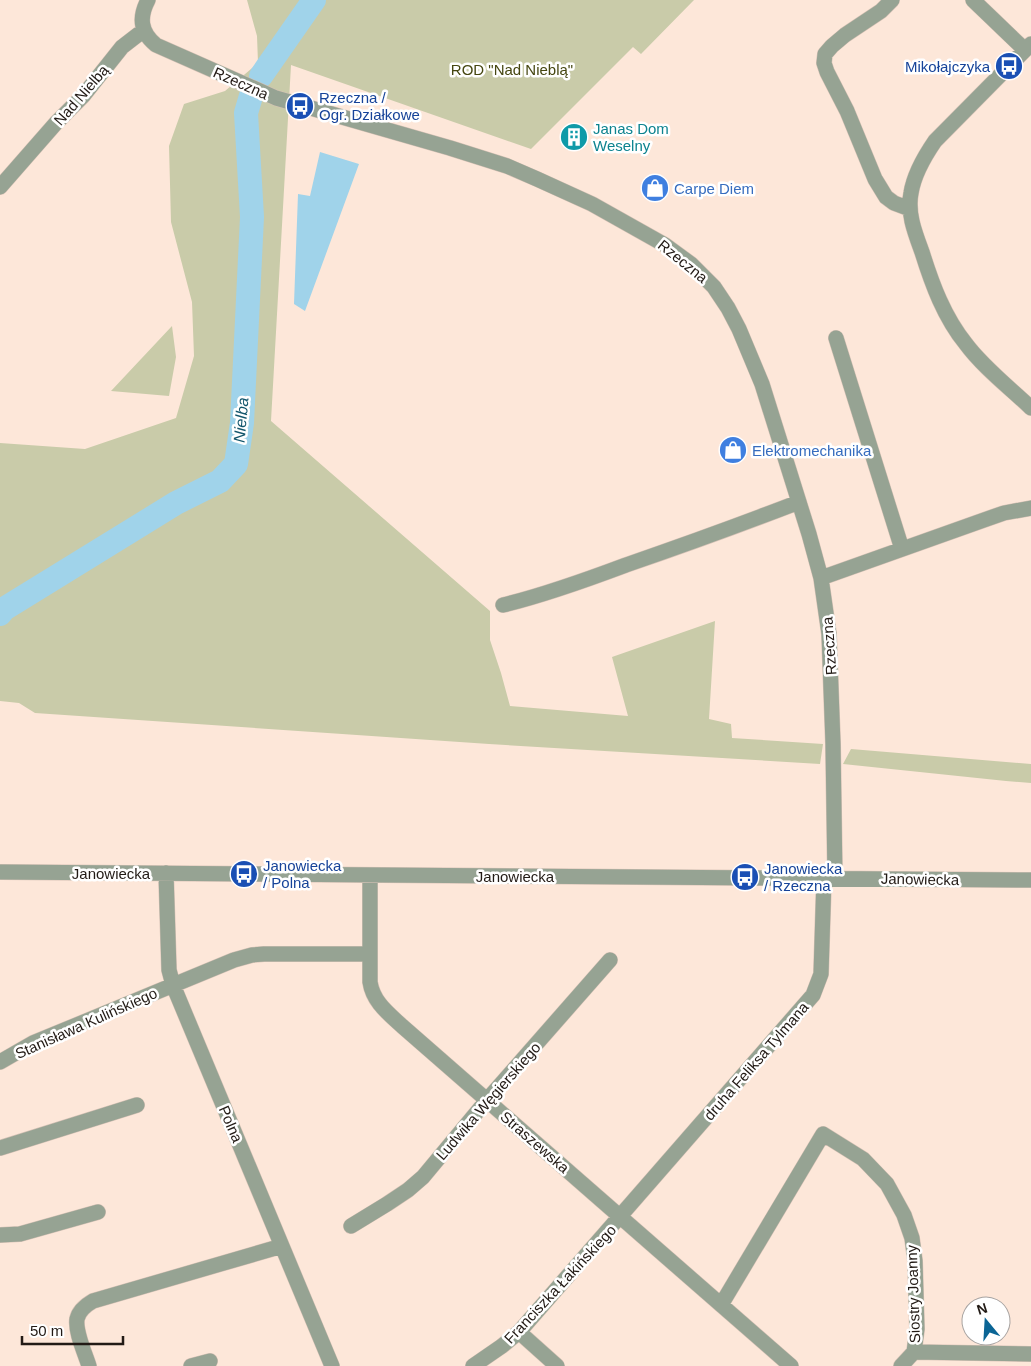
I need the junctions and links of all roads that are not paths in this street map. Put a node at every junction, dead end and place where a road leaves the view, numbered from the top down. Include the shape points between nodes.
1 (148, 0) edge
2 (892, 0) edge
3 (973, 0) edge
4 (144, 30) junction
5 (1028, 47) edge
6 (0, 187) edge
7 (910, 209) junction
8 (836, 338) dead end
9 (1031, 408) edge
10 (799, 502) junction
11 (1031, 508) edge
12 (902, 549) junction
13 (821, 578) junction
14 (503, 605) dead end
15 (0, 872) edge
16 (166, 873) junction
17 (370, 875) junction
18 (829, 878) junction
19 (1031, 880) edge
20 (370, 954) junction
21 (610, 960) dead end
22 (173, 985) junction
23 (0, 1062) edge
24 (487, 1100) junction
25 (137, 1105) dead end
26 (0, 1148) edge
27 (98, 1212) dead end
28 (621, 1217) junction
29 (351, 1226) dead end
30 (0, 1235) edge
31 (282, 1246) junction
32 (721, 1305) junction
33 (519, 1332) junction
34 (914, 1352) junction
35 (1031, 1354) edge
36 (210, 1360) dead end
37 (89, 1366) edge
38 (191, 1366) edge
39 (332, 1366) edge
40 (473, 1366) edge
41 (558, 1366) edge
42 (791, 1366) edge
43 (901, 1366) edge

1 - 4 street via 142,15
2 - 7 street via 832,46 824,63 875,179 886,197
3 - 5 street
4 - 6 street, Nad Nielbą via 122,47 83,96
4 - 10 street, Rzeczna via 156,45 276,98 450,148 537,178 666,245 714,287 739,329 762,384
5 - 7 street via 934,141 917,172
7 - 9 street via 932,284 953,326 975,355
8 - 12 street
10 - 13 street, Rzeczna
10 - 14 street via 563,588
11 - 12 street via 1004,513
12 - 13 street
13 - 18 street, Rzeczna via 829,634 833,744
15 - 16 street, Janowiecka
16 - 17 street, Janowiecka
16 - 22 street, Polna via 169,970
17 - 18 street, Janowiecka
17 - 20 street, Straszewska
18 - 19 street, Janowiecka
18 - 28 street, druha Feliksa Tylmana via 821,974 813,995
20 - 22 street, Stanisława Kulińskiego via 252,955
20 - 24 street, Straszewska via 371,988 379,1005
21 - 24 street, Ludwika Węgierskiego
22 - 23 street, Stanisława Kulińskiego via 33,1043
22 - 31 street, Polna
24 - 28 street, Straszewska
24 - 29 street, Ludwika Węgierskiego via 408,1190
25 - 26 street
27 - 30 street via 20,1234
28 - 32 street, Straszewska
28 - 33 street, Franciszka Łakińskiego
31 - 37 street via 102,1297 85,1305 77,1318
31 - 39 street, Polna
32 - 34 street, Siostry Joanny via 823,1134 863,1159 887,1184 904,1215 912,1238 914,1261 917,1329
32 - 42 street, Straszewska
33 - 40 street, Franciszka Łakińskiego
33 - 41 street
34 - 35 street
34 - 43 street, Siostry Joanny
36 - 38 street

